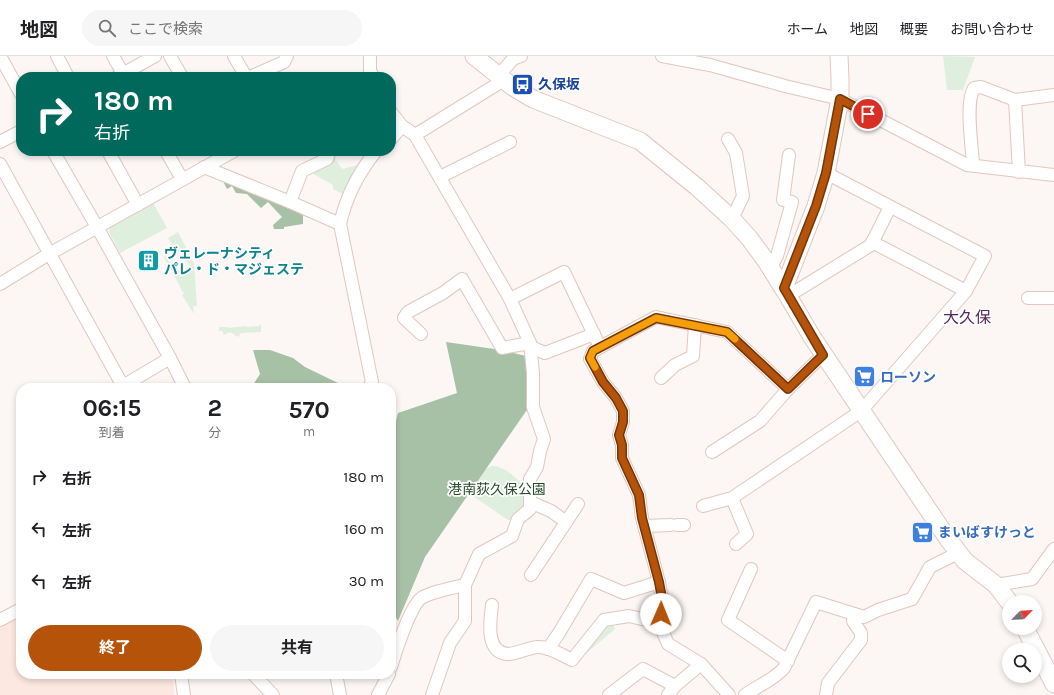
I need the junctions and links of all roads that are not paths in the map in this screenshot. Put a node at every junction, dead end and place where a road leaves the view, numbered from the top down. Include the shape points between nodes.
1 (0, 56) edge
2 (57, 56) edge
3 (113, 56) edge
4 (155, 56) edge
5 (170, 56) edge
6 (234, 56) edge
7 (287, 56) edge
8 (370, 56) edge
9 (474, 56) edge
10 (521, 56) edge
11 (662, 56) edge
12 (839, 56) edge
13 (65, 72) edge
14 (120, 72) edge
15 (129, 72) edge
16 (179, 72) edge
17 (243, 72) edge
18 (261, 72) edge
19 (371, 72) edge
20 (502, 78) junction
21 (16, 85) edge
22 (1054, 95) edge
23 (840, 99) junction
24 (1015, 100) junction
25 (396, 118) edge
26 (402, 126) junction
27 (16, 134) edge
28 (396, 134) edge
29 (415, 135) junction
30 (728, 139) dead end
31 (0, 142) edge
32 (510, 142) dead end
33 (789, 155) dead end
34 (56, 156) edge
35 (111, 156) edge
36 (169, 156) edge
37 (222, 156) edge
38 (328, 156) edge
39 (372, 156) edge
40 (0, 164) edge
41 (973, 164) junction
42 (204, 167) junction
43 (1019, 172) junction
44 (826, 173) junction
45 (1054, 175) edge
46 (440, 178) junction
47 (182, 179) junction
48 (290, 202) junction
49 (138, 204) junction
50 (890, 206) junction
51 (732, 219) junction
52 (340, 224) junction
53 (97, 227) junction
54 (872, 242) junction
55 (49, 254) junction
56 (770, 267) junction
57 (2, 279) edge
58 (966, 291) junction
59 (786, 292) junction
60 (1028, 298) dead end
61 (1054, 298) edge
62 (510, 299) junction
63 (696, 326) junction
64 (420, 334) dead end
65 (594, 334) junction
66 (531, 345) junction
67 (600, 347) junction
68 (823, 355) junction
69 (170, 358) junction
70 (661, 378) dead end
71 (121, 383) edge
72 (129, 383) edge
73 (182, 383) edge
74 (372, 383) edge
75 (788, 389) junction
76 (861, 411) junction
77 (712, 452) dead end
78 (732, 498) junction
79 (530, 502) junction
80 (578, 504) dead end
81 (704, 506) dead end
82 (566, 522) junction
83 (677, 525) dead end
84 (645, 526) junction
85 (736, 544) dead end
86 (1054, 549) edge
87 (958, 553) junction
88 (751, 569) dead end
89 (532, 575) dead end
90 (659, 582) junction
91 (465, 584) junction
92 (996, 585) junction
93 (1004, 595) edge
94 (492, 605) dead end
95 (16, 612) edge
96 (854, 614) junction
97 (0, 620) edge
98 (659, 623) junction
99 (1029, 635) edge
100 (548, 649) junction
101 (396, 651) edge
102 (788, 661) junction
103 (701, 664) junction
104 (182, 679) edge
105 (258, 679) edge
106 (337, 679) edge
107 (386, 679) edge
108 (1054, 684) edge
109 (672, 690) edge
110 (184, 695) edge
111 (273, 695) edge
112 (340, 695) edge
113 (378, 695) edge
114 (432, 695) edge
115 (609, 695) edge
116 (729, 695) edge
117 (744, 695) edge
118 (826, 695) edge

1 - 21 street
2 - 13 street
3 - 14 street
4 - 15 street
5 - 16 street
6 - 17 street
7 - 18 street via 284,62
8 - 19 street
9 - 20 street
10 - 20 street via 513,59
11 - 23 street via 710,65
12 - 23 street
20 - 29 street
20 - 51 street via 533,99 640,141
22 - 24 street
23 - 41 street via 967,165
23 - 44 street
24 - 41 street via 981,87 974,88 970,94
24 - 43 street
25 - 26 street
26 - 28 street
26 - 29 street
27 - 31 street
29 - 46 street
30 - 51 street via 736,153 743,196
32 - 46 street
33 - 56 street via 783,200 792,202 778,256
34 - 53 street
35 - 49 street
36 - 47 street
37 - 42 street
38 - 48 street via 327,159 302,171
39 - 52 street via 362,170
40 - 55 street
41 - 43 street
42 - 47 street
42 - 48 street
43 - 45 street
44 - 50 street
44 - 59 street
46 - 62 street
47 - 49 street
48 - 52 street
49 - 53 street
50 - 54 street
50 - 58 street via 985,256
51 - 56 street
52 - 74 street
53 - 55 street
53 - 69 street
54 - 58 street
54 - 59 street
55 - 57 street
55 - 71 street
56 - 59 street
58 - 76 street
59 - 68 street
60 - 61 street
62 - 65 street via 564,272
62 - 66 street
63 - 67 street via 656,318
63 - 70 street via 692,356 675,365
63 - 75 street via 727,332
64 - 66 street via 404,318 408,312 443,293 462,279 502,348
65 - 66 street via 545,353
65 - 67 street
66 - 79 street via 534,407 544,439 537,466 530,479
67 - 84 street via 593,351 590,358 623,411 619,435 622,458 639,495
68 - 75 street
68 - 76 street
69 - 72 street
69 - 73 street
75 - 77 street via 760,421
76 - 78 street
76 - 87 street
78 - 81 street
78 - 85 street via 747,534
79 - 82 street
79 - 91 street via 530,509 518,519 512,536 479,554
80 - 82 street
82 - 89 street
83 - 84 street
84 - 90 street
86 - 92 street via 1032,578
87 - 92 street
87 - 96 street via 930,567 912,599 864,616
88 - 102 street via 728,620
90 - 98 street via 663,604
90 - 100 street via 624,593 591,579
91 - 101 street via 422,598 416,604
91 - 114 street via 465,620 450,643
92 - 93 street
94 - 100 street via 489,630 494,646 501,652 510,654 538,646
95 - 97 street
96 - 102 street via 816,602
96 - 118 street via 853,621 861,633 861,640 828,683
98 - 100 street via 629,616 604,620 572,660
98 - 103 street via 668,644
99 - 108 street
102 - 117 street via 779,674
103 - 109 street
103 - 116 street
104 - 110 street
105 - 111 street
106 - 112 street
107 - 113 street
109 - 115 street via 643,669

